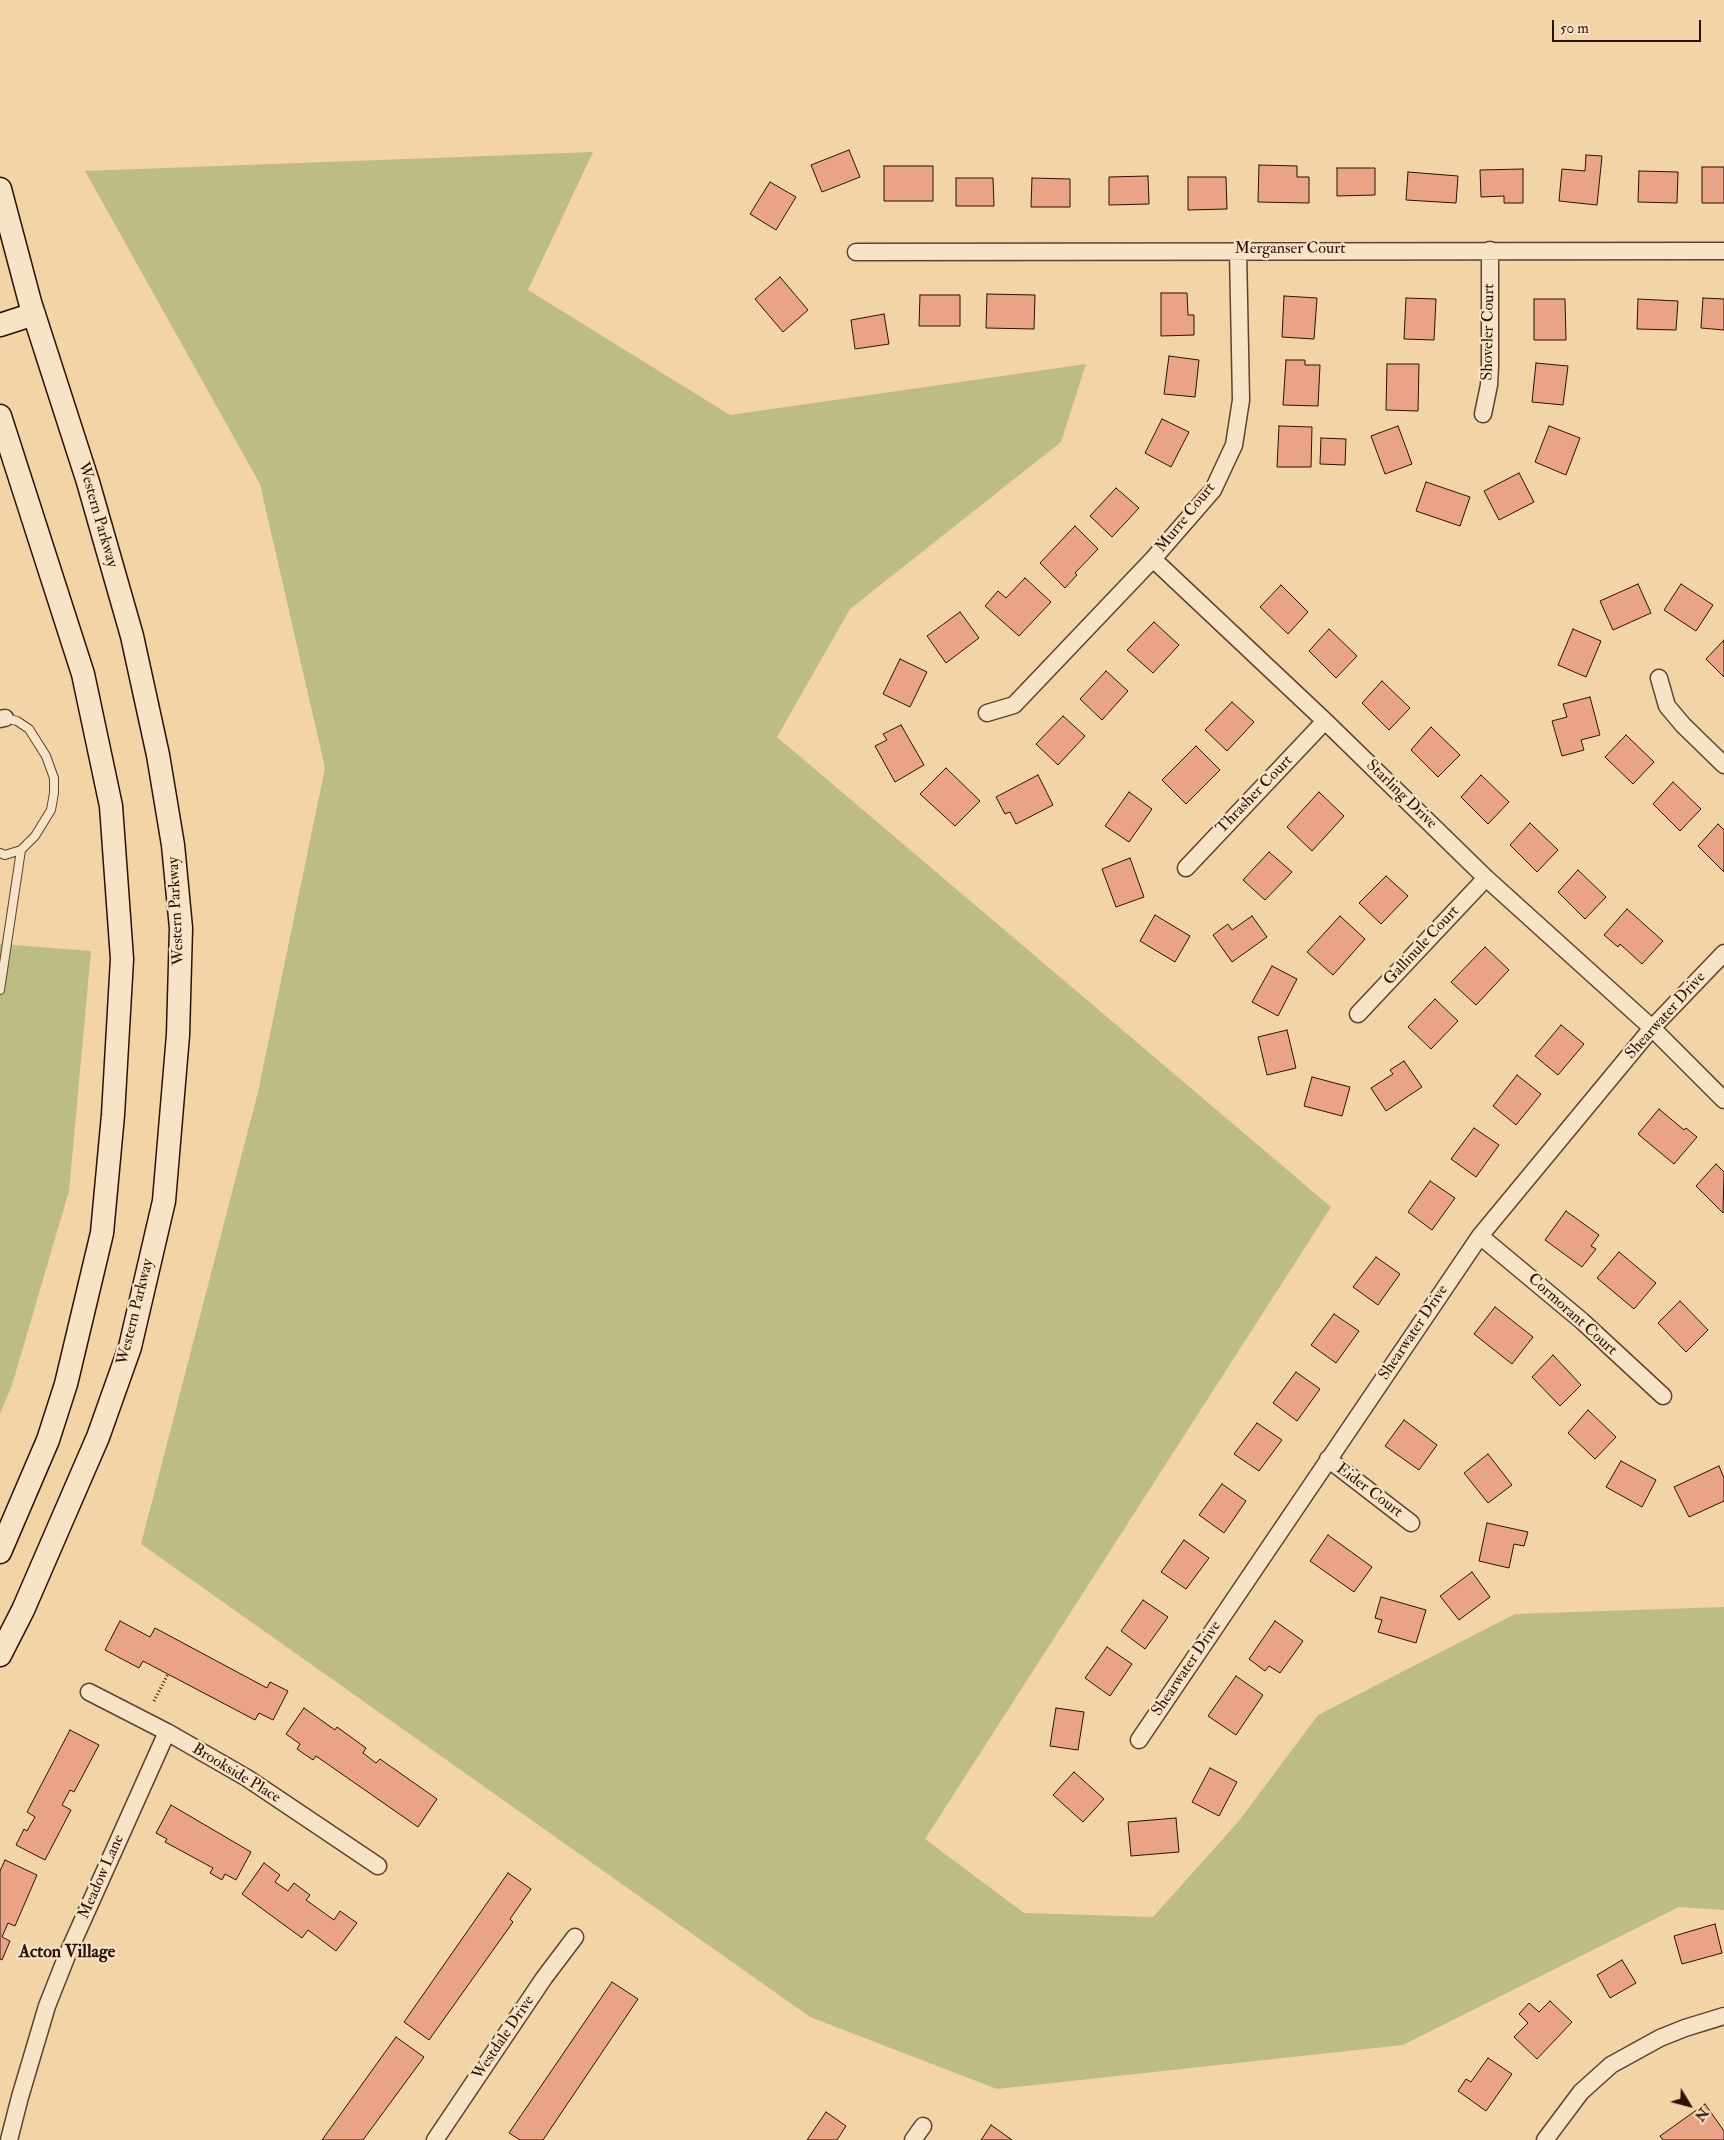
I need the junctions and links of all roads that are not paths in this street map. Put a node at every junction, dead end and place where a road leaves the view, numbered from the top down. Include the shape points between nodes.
1 (0, 189) edge
2 (1238, 250) junction
3 (1490, 250) junction
4 (1724, 251) edge
5 (856, 252) dead end
6 (34, 314) junction
7 (0, 325) edge
8 (1483, 414) dead end
9 (0, 416) edge
10 (1152, 559) junction
11 (1659, 678) dead end
12 (987, 713) dead end
13 (2, 718) edge
14 (1325, 721) junction
15 (1724, 765) edge
16 (21, 850) junction
17 (0, 853) edge
18 (1186, 868) dead end
19 (1486, 878) junction
20 (1724, 953) edge
21 (0, 990) edge
22 (1358, 1014) dead end
23 (1652, 1028) junction
24 (1724, 1100) edge
25 (1480, 1236) junction
26 (1663, 1396) dead end
27 (1328, 1459) junction
28 (1411, 1523) dead end
29 (0, 1552) edge
30 (0, 1655) edge
31 (89, 1692) dead end
32 (167, 1732) junction
33 (1139, 1740) dead end
34 (378, 1866) dead end
35 (574, 1937) dead end
36 (1724, 2016) edge
37 (923, 2126) dead end
38 (9, 2140) edge
39 (435, 2140) edge
40 (913, 2140) edge
41 (1545, 2140) edge

1 - 6 main road, Western Parkway
2 - 3 street, Merganser Court
2 - 5 street, Merganser Court
2 - 10 street, Murre Court via 1241,400 1234,445 1213,490
3 - 4 street, Merganser Court
3 - 8 street, Shoveler Court via 1490,367
6 - 7 main road
6 - 30 main road, Western Parkway via 88,482 132,636 158,755 173,845 181,928 178,1035 164,1201 130,1347 98,1437 23,1610
9 - 29 main road via 83,674 111,806 122,959 102,1233 63,1393 44,1449
10 - 12 street, Murre Court via 1014,705
10 - 14 street, Starling Drive
11 - 15 street via 1667,706
13 - 16 lane via 29,729 46,756 54,778 51,810 35,836
14 - 18 street, Thrasher Court
14 - 19 street, Starling Drive
16 - 17 lane via 5,855
16 - 21 lane
19 - 22 street, Gallinule Court
19 - 23 street, Starling Drive
20 - 23 street, Shearwater Drive
23 - 24 street, Starling Drive
23 - 25 street, Shearwater Drive
25 - 26 street, Cormorant Court via 1582,1321
25 - 27 street, Shearwater Drive
27 - 28 street, Eider Court
27 - 33 street, Shearwater Drive
31 - 32 street, Brookside Place
32 - 34 street, Brookside Place via 247,1778
32 - 38 street, Meadow Lane via 64,1962
35 - 39 street, Westdale Drive
36 - 41 street via 1660,2038 1612,2065 1581,2092
37 - 40 street

